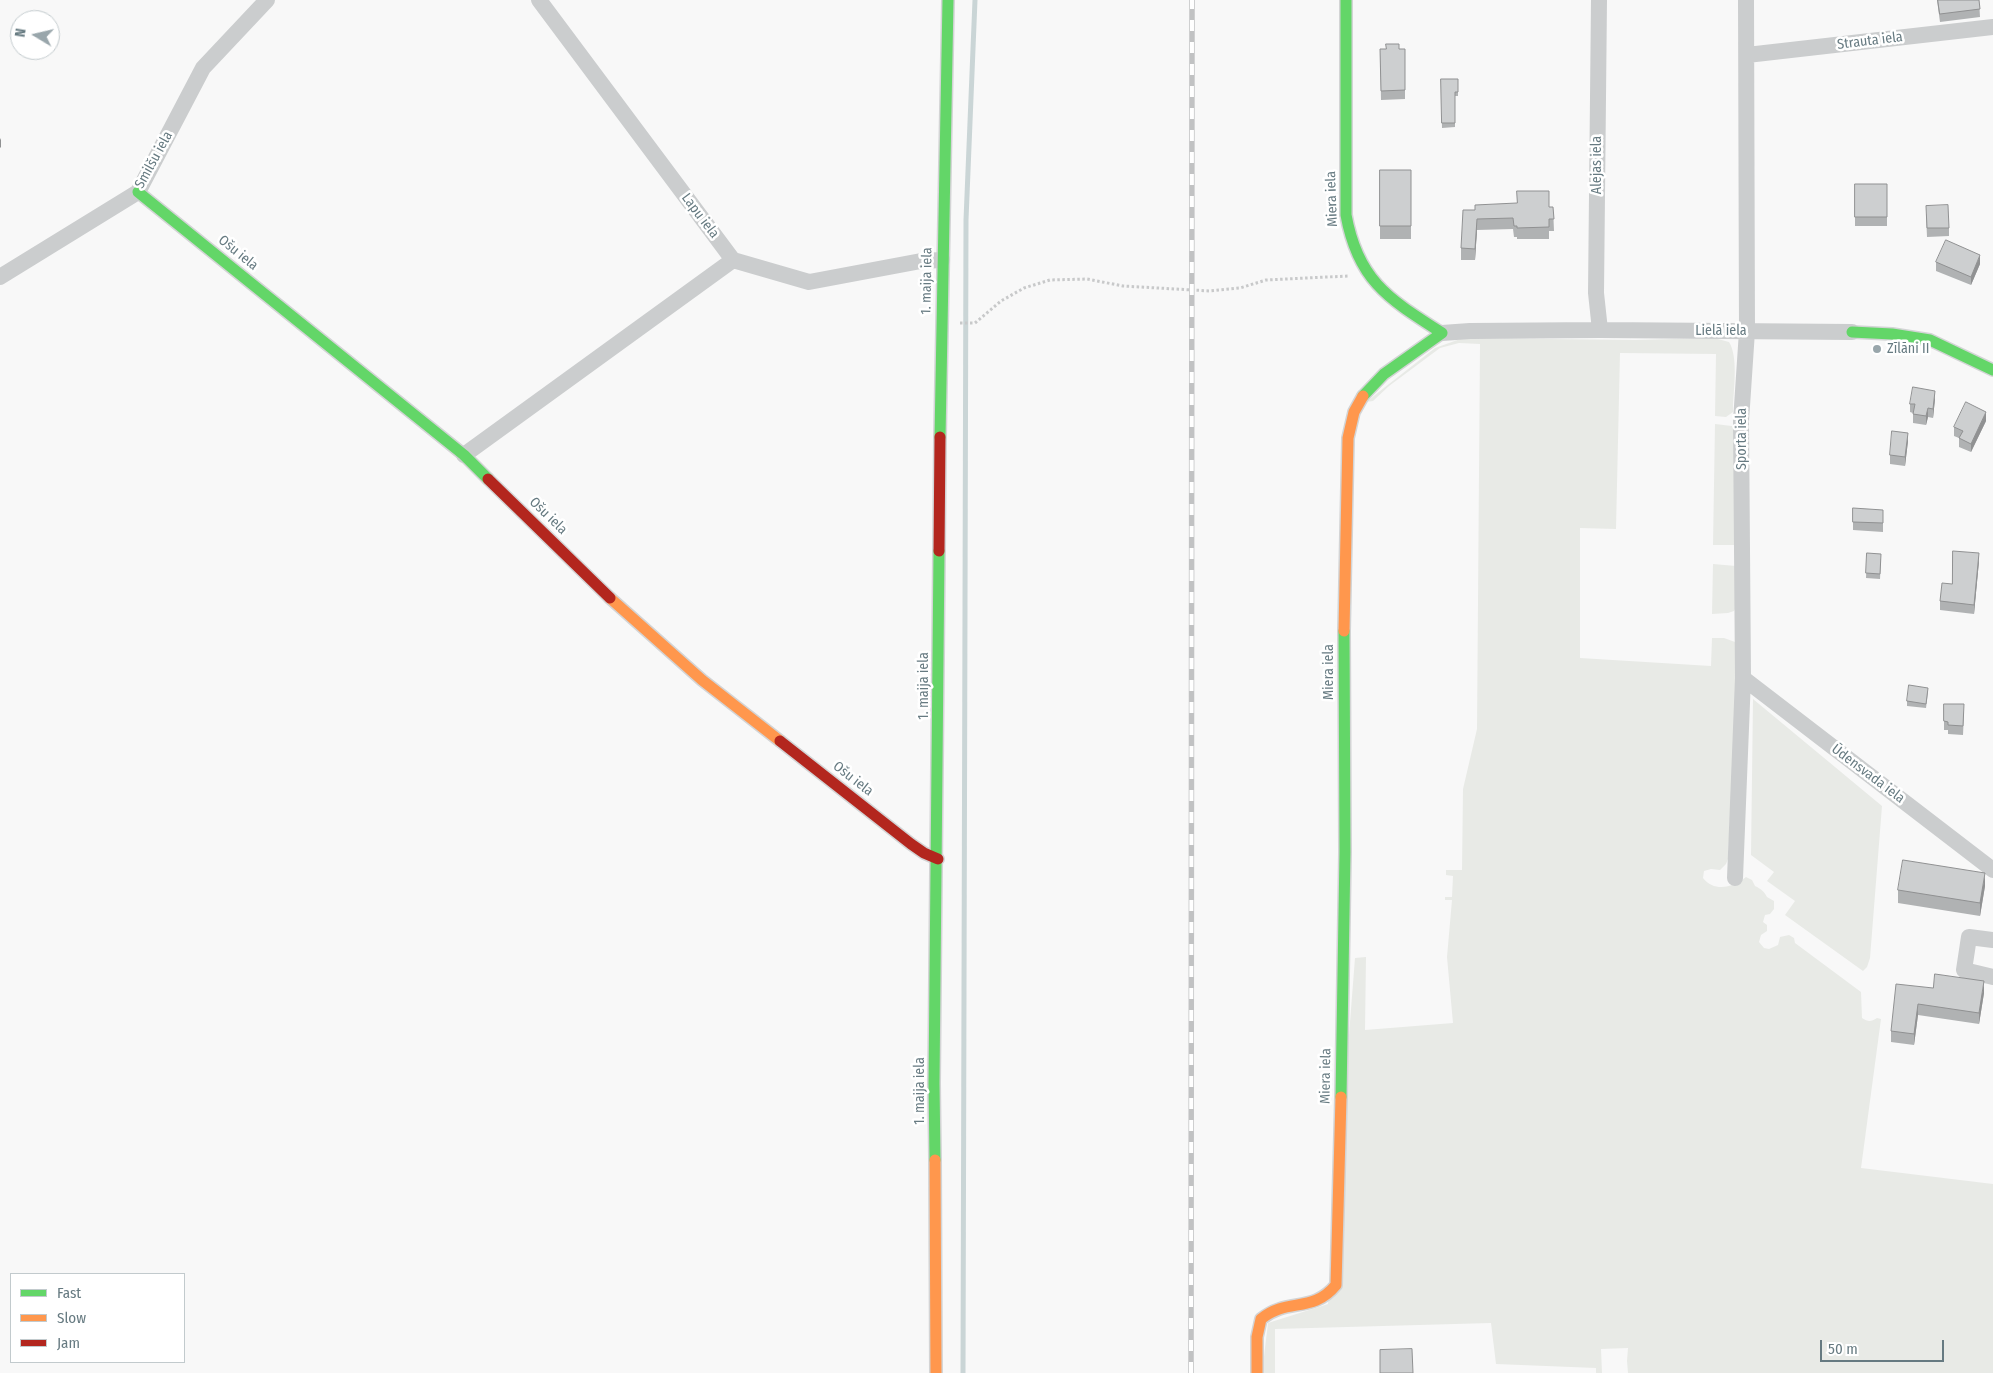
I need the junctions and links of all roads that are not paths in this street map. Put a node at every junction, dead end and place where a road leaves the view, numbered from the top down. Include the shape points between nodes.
1 (267, 0) edge
2 (539, 0) edge
3 (948, 0) edge
4 (1346, 0) edge
5 (1599, 0) edge
6 (1746, 0) edge
7 (1993, 27) edge
8 (1747, 56) junction
9 (138, 192) junction
10 (733, 260) junction
11 (942, 260) junction
12 (0, 276) edge
13 (1600, 330) junction
14 (1747, 331) junction
15 (1852, 332) joint
16 (1442, 333) junction
17 (1993, 370) edge
18 (464, 455) junction
19 (1743, 678) junction
20 (938, 859) junction
21 (1991, 863) edge
22 (1734, 878) dead end
23 (1993, 940) edge
24 (1993, 977) edge
25 (936, 1373) edge
26 (1257, 1373) edge

1 - 9 street, Smilšu iela via 203,68
2 - 10 street, Lapu iela
3 - 11 street, 1. maija iela
4 - 16 street, Miera iela via 1348,234 1363,267 1375,283
5 - 13 street, Alejas iela via 1596,293
6 - 8 street, Sporta iela
7 - 8 street, Strauta iela
8 - 14 street, Sporta iela
9 - 12 street, Smilšu iela
9 - 18 street, Ošu iela
10 - 11 street via 809,282
10 - 18 street
11 - 20 street, 1. maija iela
13 - 14 street, Lielā iela
13 - 16 street, Lielā iela
14 - 15 street, Lielā iela
14 - 19 street, Sporta iela via 1741,421
15 - 17 street, Lielā iela via 1930,340
16 - 26 street, Miera iela via 1367,392 1355,412 1348,438 1344,638 1345,852 1336,1285 1329,1295 1314,1302 1276,1308 1261,1319 1257,1337
18 - 20 street, Ošu iela via 625,612 702,680 911,844
19 - 21 street, Ūdensvada iela
19 - 22 street, Sporta iela
20 - 25 street, 1. maija iela via 934,1083
23 - 24 street via 1969,937 1964,970

